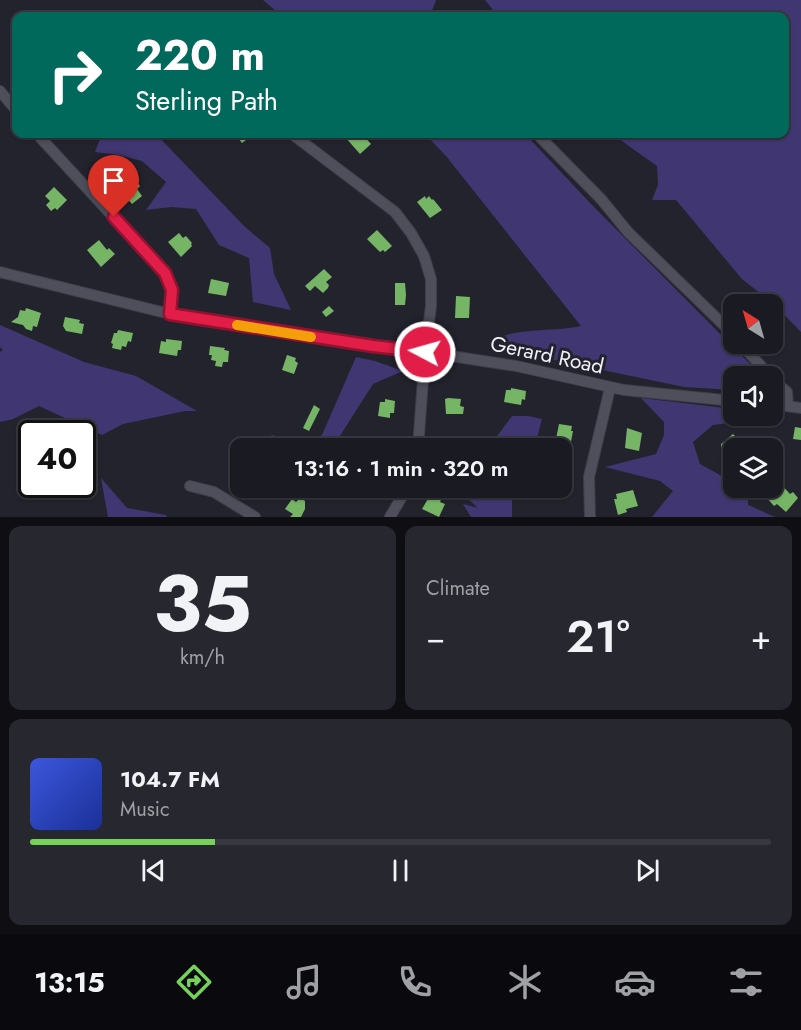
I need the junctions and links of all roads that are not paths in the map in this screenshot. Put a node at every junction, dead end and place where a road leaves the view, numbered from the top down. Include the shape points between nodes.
1 (0, 91) edge
2 (12, 105) edge
3 (41, 138) edge
4 (297, 138) edge
5 (541, 138) edge
6 (0, 272) edge
7 (170, 314) junction
8 (723, 324) edge
9 (425, 352) junction
10 (750, 354) edge
11 (760, 366) edge
12 (610, 388) junction
13 (783, 388) edge
14 (723, 400) edge
15 (783, 405) edge
16 (788, 406) junction
17 (801, 408) edge
18 (419, 438) edge
19 (190, 486) dead end
20 (401, 498) edge
21 (255, 517) edge
22 (390, 517) edge
23 (590, 517) edge

1 - 2 street
3 - 7 street via 165,273 172,290
4 - 9 street via 395,212 411,233 431,279
5 - 8 street via 628,232
6 - 7 street, Gerard Road
7 - 9 street, Gerard Road
9 - 12 street, Gerard Road via 516,366
9 - 18 street
10 - 11 street
12 - 14 street, Gerard Road
12 - 23 street via 589,477
13 - 16 street
15 - 16 street
16 - 17 street
19 - 21 street via 213,492
20 - 22 street

